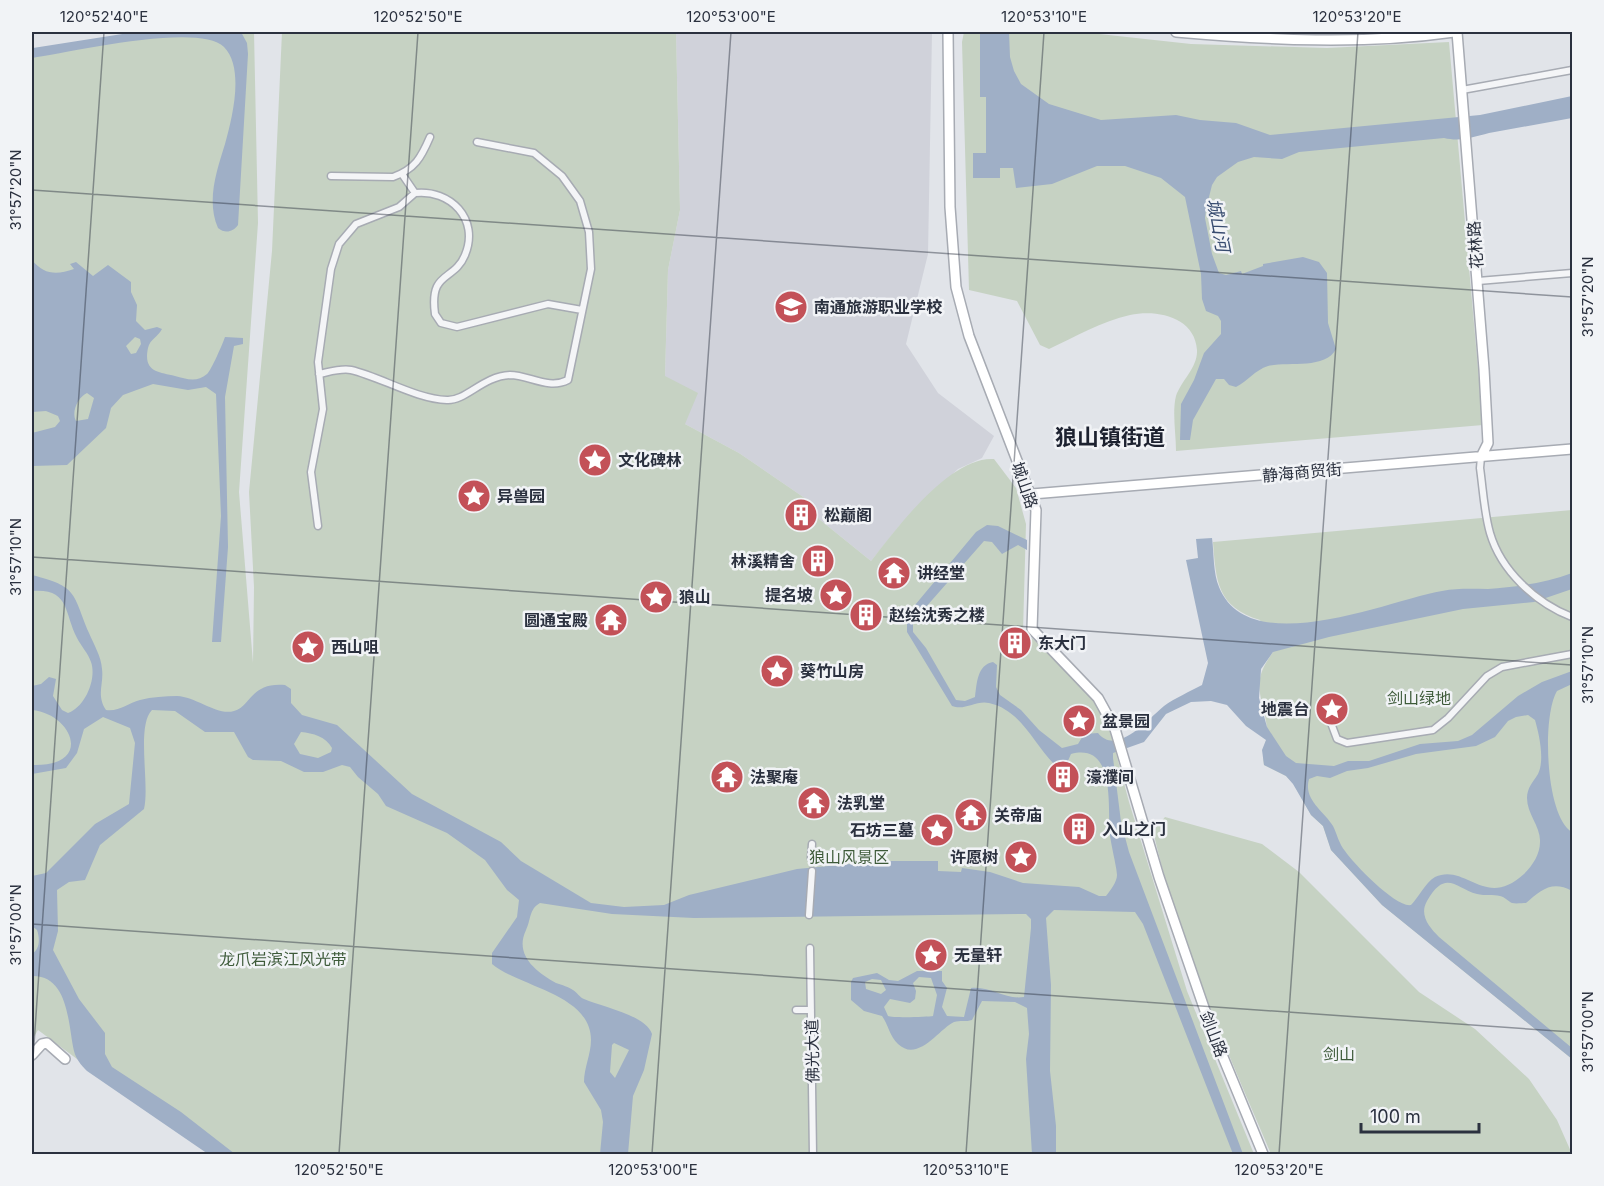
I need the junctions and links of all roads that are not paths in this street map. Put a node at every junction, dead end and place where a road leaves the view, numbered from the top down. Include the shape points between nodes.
1 (948, 32) edge
2 (1176, 32) edge
3 (1456, 32) edge
4 (1572, 70) edge
5 (1462, 90) junction
6 (430, 137) dead end
7 (477, 142) dead end
8 (402, 174) junction
9 (331, 176) dead end
10 (415, 193) junction
11 (1572, 273) edge
12 (1478, 281) junction
13 (582, 310) junction
14 (319, 374) junction
15 (1572, 449) edge
16 (1481, 457) junction
17 (1032, 494) junction
18 (318, 526) dead end
19 (1572, 617) edge
20 (1572, 654) edge
21 (1331, 723) dead end
22 (812, 844) dead end
23 (811, 858) dead end
24 (812, 871) dead end
25 (1171, 911) joint
26 (809, 915) dead end
27 (810, 948) dead end
28 (796, 1010) dead end
29 (811, 1010) junction
30 (32, 1055) edge
31 (65, 1059) dead end
32 (813, 1155) edge
33 (1263, 1155) edge

1 - 17 street, 城山路 via 950,207 956,287 986,384
2 - 3 street via 1329,40
3 - 5 street, 花林路
4 - 5 street
5 - 12 street, 花林路
6 - 8 street via 418,162
7 - 13 street via 534,153 572,188 584,214 591,249
8 - 9 street
8 - 10 street
10 - 13 street via 443,195 461,208 466,219 464,258 441,278 434,292 435,314 441,323 457,327 548,304
10 - 14 street via 399,207 356,224 343,236 326,289
11 - 12 street
12 - 16 street, 花林路 via 1488,443
13 - 14 street via 570,373 562,382 543,383 506,375 491,378 458,398 445,400 349,369
14 - 18 street via 323,409 311,472
15 - 16 street, 静海商贸街
16 - 17 street, 静海商贸街
16 - 19 street via 1490,534 1505,564 1541,600
17 - 25 street, 城山路 via 1036,510 1032,629 1098,698 1115,729
20 - 21 street via 1502,667 1475,686 1440,725 1424,733 1347,742 1337,739
22 - 23 street
24 - 26 street
25 - 33 street, 剑山路 via 1211,1028
27 - 29 street, 佛光大道
28 - 29 street
29 - 32 street, 佛光大道
30 - 31 street via 47,1043

